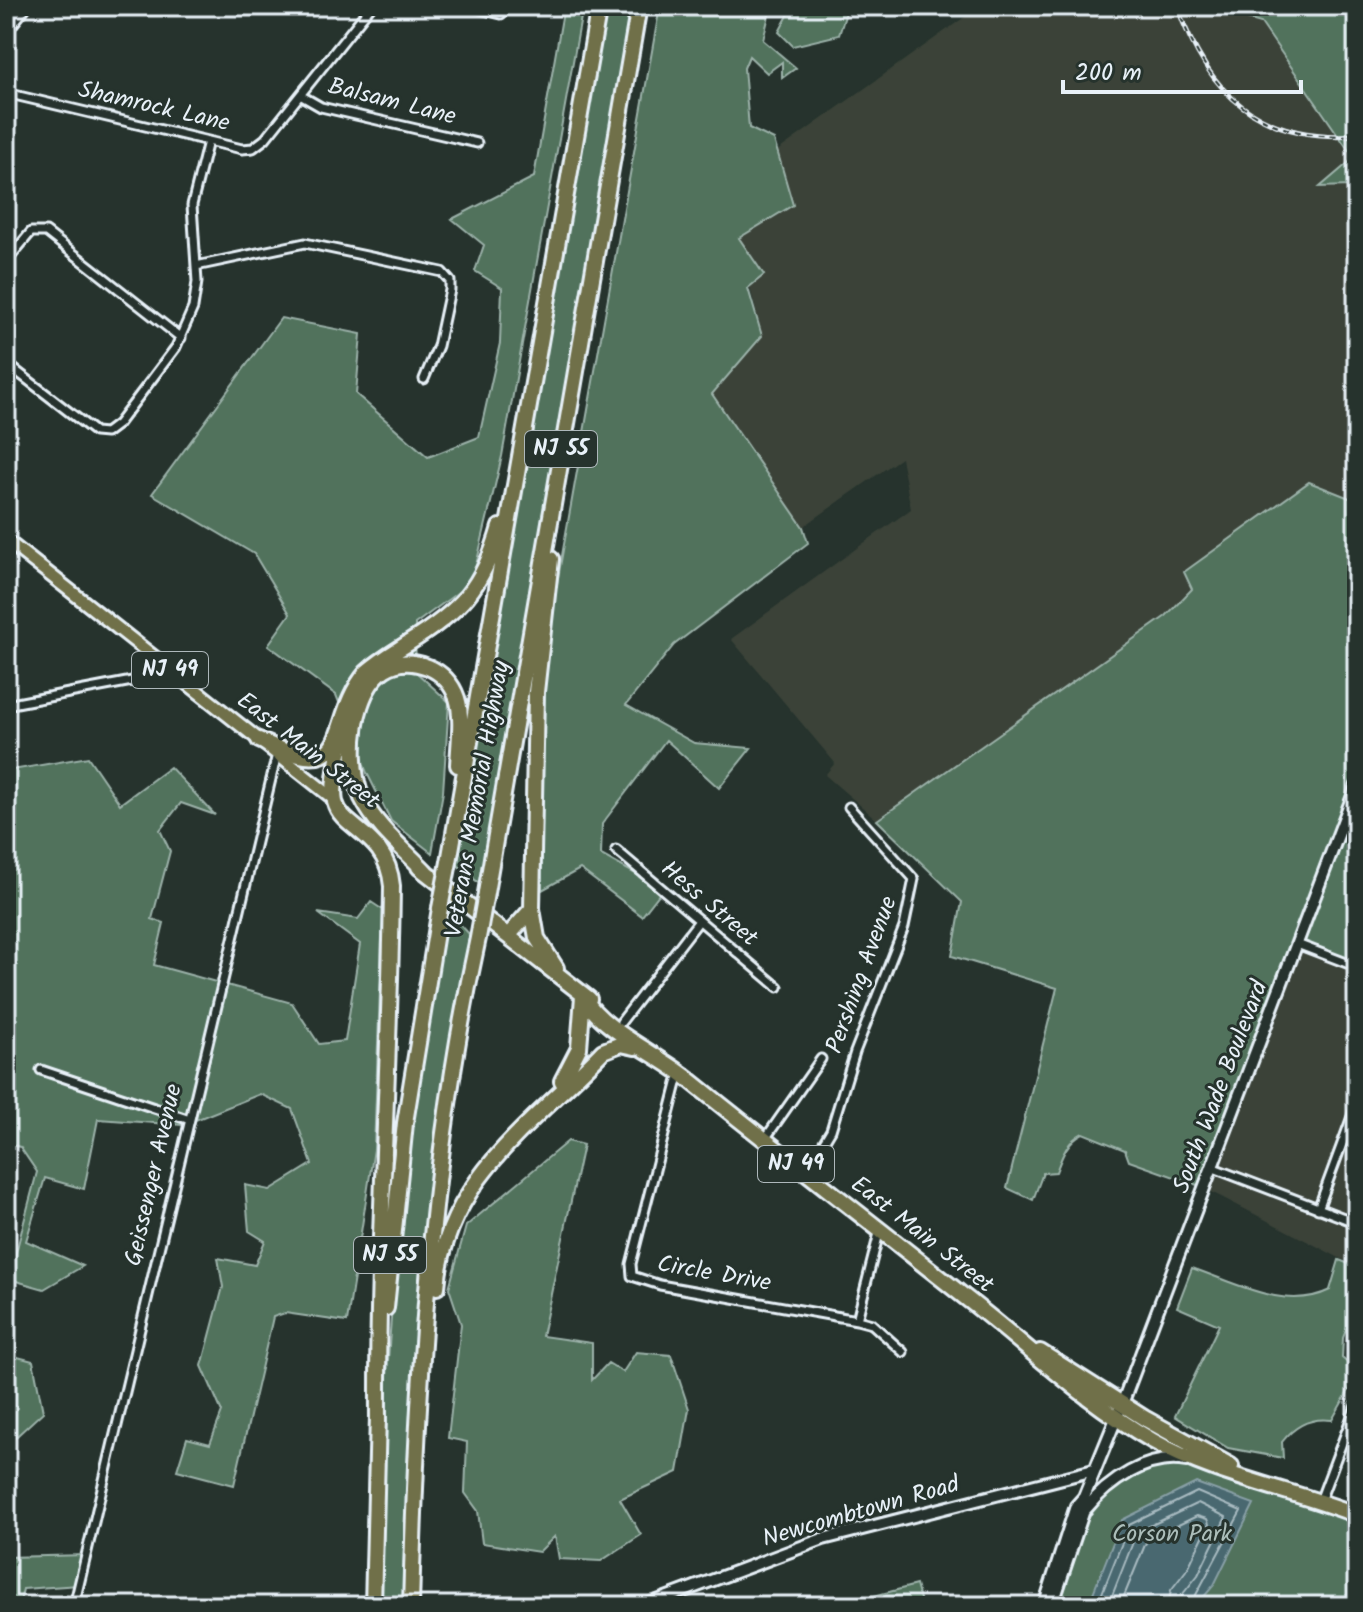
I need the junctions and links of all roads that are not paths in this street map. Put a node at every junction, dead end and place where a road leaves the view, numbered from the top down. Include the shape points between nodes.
1 (27, 6) edge
2 (371, 6) edge
3 (467, 6) edge
4 (599, 6) edge
5 (639, 6) edge
6 (501, 14) dead end
7 (6, 33) edge
8 (6, 93) edge
9 (300, 95) junction
10 (208, 141) junction
11 (477, 143) dead end
12 (10, 250) edge
13 (6, 262) edge
14 (196, 266) junction
15 (181, 338) junction
16 (6, 363) edge
17 (535, 375) junction
18 (424, 379) dead end
19 (573, 386) junction
20 (6, 540) edge
21 (174, 673) junction
22 (6, 705) edge
23 (345, 721) junction
24 (259, 740) junction
25 (277, 754) junction
26 (1357, 785) edge
27 (334, 799) junction
28 (849, 807) dead end
29 (456, 824) junction
30 (616, 850) dead end
31 (426, 872) junction
32 (532, 909) junction
33 (698, 922) junction
34 (508, 936) junction
35 (1297, 944) junction
36 (1357, 967) edge
37 (565, 982) junction
38 (778, 987) dead end
39 (583, 996) junction
40 (621, 1022) junction
41 (651, 1051) junction
42 (821, 1059) dead end
43 (41, 1070) dead end
44 (680, 1072) junction
45 (1357, 1103) edge
46 (538, 1114) junction
47 (187, 1119) junction
48 (765, 1139) junction
49 (1211, 1167) junction
50 (806, 1172) junction
51 (1318, 1209) junction
52 (1357, 1223) edge
53 (880, 1229) junction
54 (857, 1320) junction
55 (1013, 1337) junction
56 (903, 1352) dead end
57 (1357, 1403) edge
58 (1122, 1404) junction
59 (1116, 1419) junction
60 (420, 1422) junction
61 (378, 1423) junction
62 (1208, 1466) junction
63 (1094, 1470) junction
64 (1260, 1481) junction
65 (1084, 1497) junction
66 (1320, 1501) junction
67 (1085, 1510) junction
68 (1357, 1515) edge
69 (74, 1606) edge
70 (373, 1606) edge
71 (411, 1606) edge
72 (644, 1606) edge
73 (1044, 1606) edge
74 (1052, 1606) edge

1 - 7 street
2 - 9 street, Shamrock Lane
3 - 6 street
4 - 17 highway, Veterans Memorial Highway / NJ 55
5 - 19 highway, Veterans Memorial Highway / NJ 55
8 - 10 street, Shamrock Lane
9 - 10 street, Shamrock Lane via 253,148
9 - 11 street, Balsam Lane via 321,107
10 - 14 street via 192,205
12 - 13 street
12 - 15 street via 31,232 46,232
14 - 15 street via 193,308
14 - 18 street via 305,243 442,272 450,290 438,346
15 - 16 street via 106,433 97,433
17 - 23 highway via 501,524 478,584 449,618 367,672
17 - 29 highway, Veterans Memorial Highway / NJ 55
19 - 32 highway via 537,669
19 - 60 highway, Veterans Memorial Highway / NJ 55, bridge via 461,1016 434,1213
20 - 21 main road, East Main Street / NJ 49
21 - 22 street
21 - 24 main road, East Main Street / NJ 49
23 - 24 highway via 330,748 314,758
23 - 27 highway
24 - 25 main road, East Main Street / NJ 49
25 - 27 main road, East Main Street / NJ 49
25 - 47 street, Geissenger Avenue
26 - 35 main road, South Wade Boulevard
27 - 31 highway, East Main Street / NJ 49
27 - 61 highway via 339,812 380,848 392,886 377,1290
28 - 50 street, Pershing Avenue via 914,879 904,927 831,1130
29 - 31 highway via 456,695 443,676 425,666 386,669 371,683 359,711 353,755 357,782 379,824
29 - 61 highway, Veterans Memorial Highway / NJ 55, bridge via 405,1123
30 - 33 street, Hess Street
31 - 34 highway, East Main Street / NJ 49
32 - 34 highway
32 - 37 highway via 542,949
33 - 38 street, Hess Street
33 - 40 street
34 - 37 highway, East Main Street / NJ 49
35 - 36 street
35 - 49 main road, South Wade Boulevard
37 - 39 highway, East Main Street / NJ 49
39 - 40 highway, East Main Street / NJ 49
39 - 41 highway, East Main Street / NJ 49 via 614,1027
39 - 46 highway via 578,1054
40 - 41 highway, East Main Street / NJ 49
41 - 44 highway, East Main Street / NJ 49
41 - 46 highway via 621,1044 607,1048
42 - 48 street, Pershing Avenue
43 - 47 street
44 - 48 highway, East Main Street / NJ 49
44 - 54 street, Circle Drive via 632,1276
45 - 51 street
46 - 60 highway via 470,1187 454,1218 438,1272
47 - 69 street, Geissenger Avenue
48 - 50 highway, East Main Street / NJ 49
49 - 51 street
49 - 58 main road, South Wade Boulevard
50 - 53 highway, East Main Street / NJ 49
51 - 52 street
53 - 54 street
53 - 55 highway, East Main Street / NJ 49
54 - 56 street via 872,1324
55 - 58 highway, East Main Street / NJ 49
55 - 59 highway, East Main Street / NJ 49
57 - 66 street
58 - 59 main road, South Wade Boulevard
58 - 64 highway, East Main Street / NJ 49
59 - 62 highway, East Main Street / NJ 49
59 - 63 main road, South Wade Boulevard
60 - 71 highway, Veterans Memorial Highway / NJ 55
61 - 70 highway, Veterans Memorial Highway / NJ 55
62 - 64 highway, East Main Street / NJ 49
62 - 67 main road via 1176,1459 1145,1466 1107,1486
63 - 65 main road, South Wade Boulevard
63 - 72 main road, Newcombtown Road via 823,1539
64 - 66 highway, East Main Street / NJ 49
65 - 67 main road
65 - 73 main road, South Wade Boulevard via 1076,1506
66 - 68 highway, East Main Street / NJ 49
67 - 74 main road

